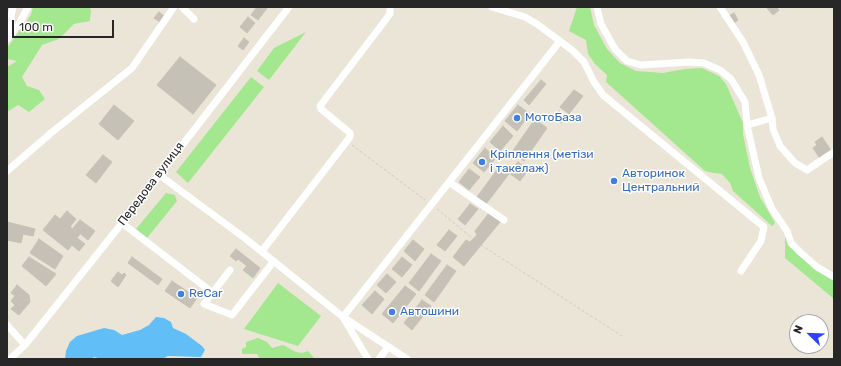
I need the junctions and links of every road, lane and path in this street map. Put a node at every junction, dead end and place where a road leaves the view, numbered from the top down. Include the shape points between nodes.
1 (13, 7) edge
2 (28, 7) edge
3 (174, 7) edge
4 (182, 7) edge
5 (289, 7) edge
6 (390, 7) edge
7 (492, 7) edge
8 (597, 7) edge
9 (720, 7) edge
10 (194, 19) dead end
11 (11, 32) junction
12 (7, 39) edge
13 (560, 41) junction
14 (772, 118) junction
15 (747, 125) junction
16 (347, 141) junction
17 (834, 152) edge
18 (7, 171) edge
19 (158, 174) junction
20 (449, 182) junction
21 (431, 205) junction
22 (504, 220) dead end
23 (122, 223) junction
24 (472, 238) dead end
25 (481, 245) dead end
26 (262, 251) junction
27 (274, 261) junction
28 (230, 270) dead end
29 (740, 271) dead end
30 (834, 276) edge
31 (213, 293) junction
32 (342, 317) junction
33 (7, 325) edge
34 (622, 336) dead end
35 (24, 345) junction
36 (388, 347) junction
37 (10, 359) edge
38 (368, 359) edge
39 (379, 359) edge
40 (407, 359) edge

1 - 11 street
2 - 11 street via 19,24
3 - 18 street via 132,68
4 - 10 street
5 - 19 street, Передова вулиця
6 - 16 street via 390,14 320,106 350,133
7 - 13 street via 525,17
8 - 15 street via 600,24 615,49 627,60 641,65 704,63 720,70 731,79 745,102
9 - 14 street via 743,42 759,74
11 - 12 street
13 - 20 street
13 - 29 street via 584,62 603,94 764,228 760,241
14 - 15 street
14 - 17 street via 773,129 780,146 795,163 807,170
15 - 30 street via 759,178 772,209 800,252 817,268
16 - 21 path
16 - 26 street
19 - 23 street, Передова вулиця
19 - 26 street
20 - 21 street
20 - 22 street
21 - 24 path
21 - 32 street
23 - 31 street
23 - 35 street, Передова вулиця
25 - 34 path
26 - 27 street
27 - 31 street via 232,315 204,304
27 - 32 street
28 - 31 street
32 - 36 street
32 - 38 street
33 - 35 street
35 - 37 street, Передова вулиця
36 - 39 street
36 - 40 street

